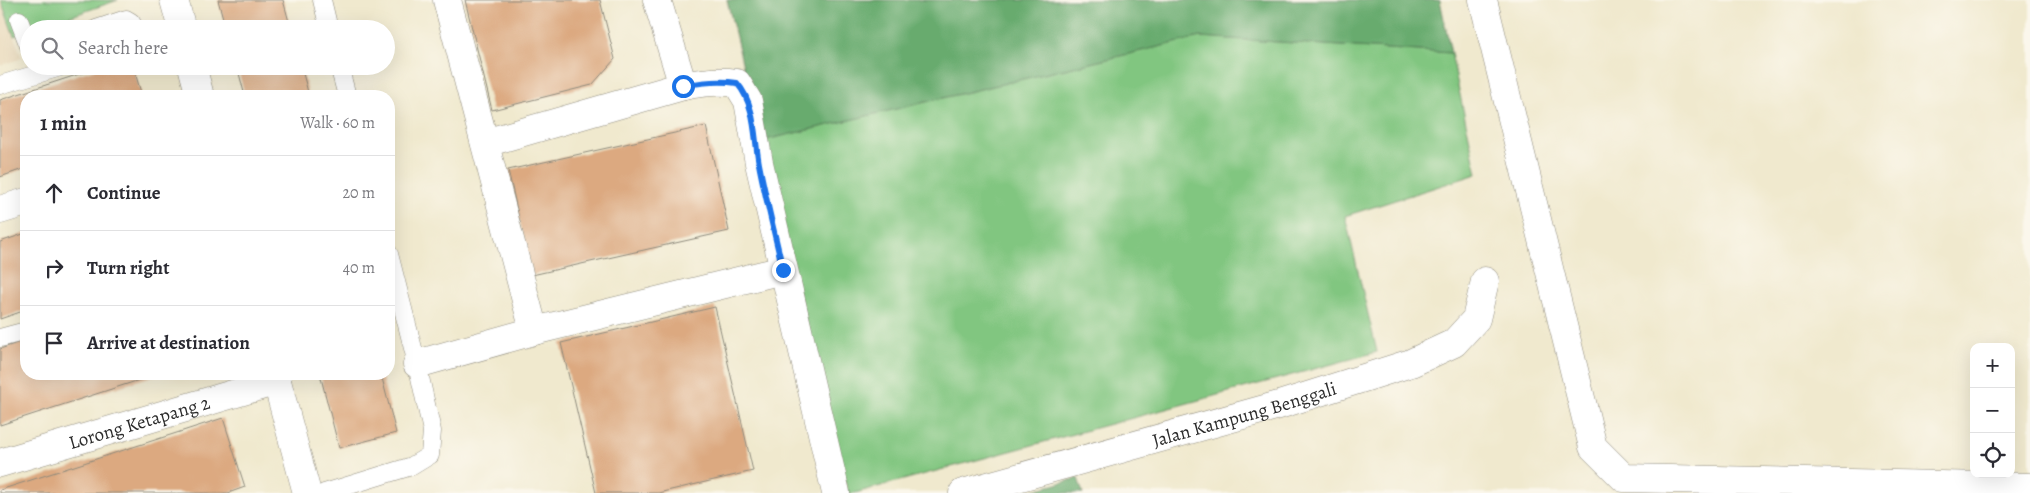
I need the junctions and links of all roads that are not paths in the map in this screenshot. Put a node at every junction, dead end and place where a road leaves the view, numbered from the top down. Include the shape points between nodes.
1 (174, 0) edge
2 (322, 0) edge
3 (447, 0) edge
4 (658, 0) edge
5 (1483, 0) edge
6 (180, 20) edge
7 (327, 20) edge
8 (34, 75) edge
9 (194, 75) edge
10 (341, 75) edge
11 (0, 85) edge
12 (683, 86) junction
13 (198, 90) edge
14 (345, 90) edge
15 (485, 144) junction
16 (20, 204) edge
17 (0, 210) edge
18 (783, 270) junction
19 (395, 278) edge
20 (1485, 281) dead end
21 (534, 331) junction
22 (20, 333) edge
23 (0, 338) edge
24 (417, 364) junction
25 (266, 380) edge
26 (277, 380) edge
27 (0, 463) edge
28 (2030, 487) edge
29 (307, 493) edge
30 (324, 493) edge
31 (836, 493) edge
32 (963, 493) edge

1 - 6 street
2 - 7 lane
3 - 15 street
4 - 12 street
5 - 28 street via 1593,447 1624,478
8 - 11 lane
9 - 13 street
10 - 14 lane
12 - 15 street
12 - 18 street via 720,80 737,83 744,90
15 - 21 street
16 - 17 street
18 - 21 street
18 - 31 street
19 - 24 lane
20 - 32 street, Jalan Kampung Benggali via 1476,318 1454,343 1411,363 1279,405
21 - 24 street
22 - 23 lane
24 - 30 lane via 432,431 430,455 412,466
25 - 27 street, Lorong Ketapang 2
26 - 29 street

